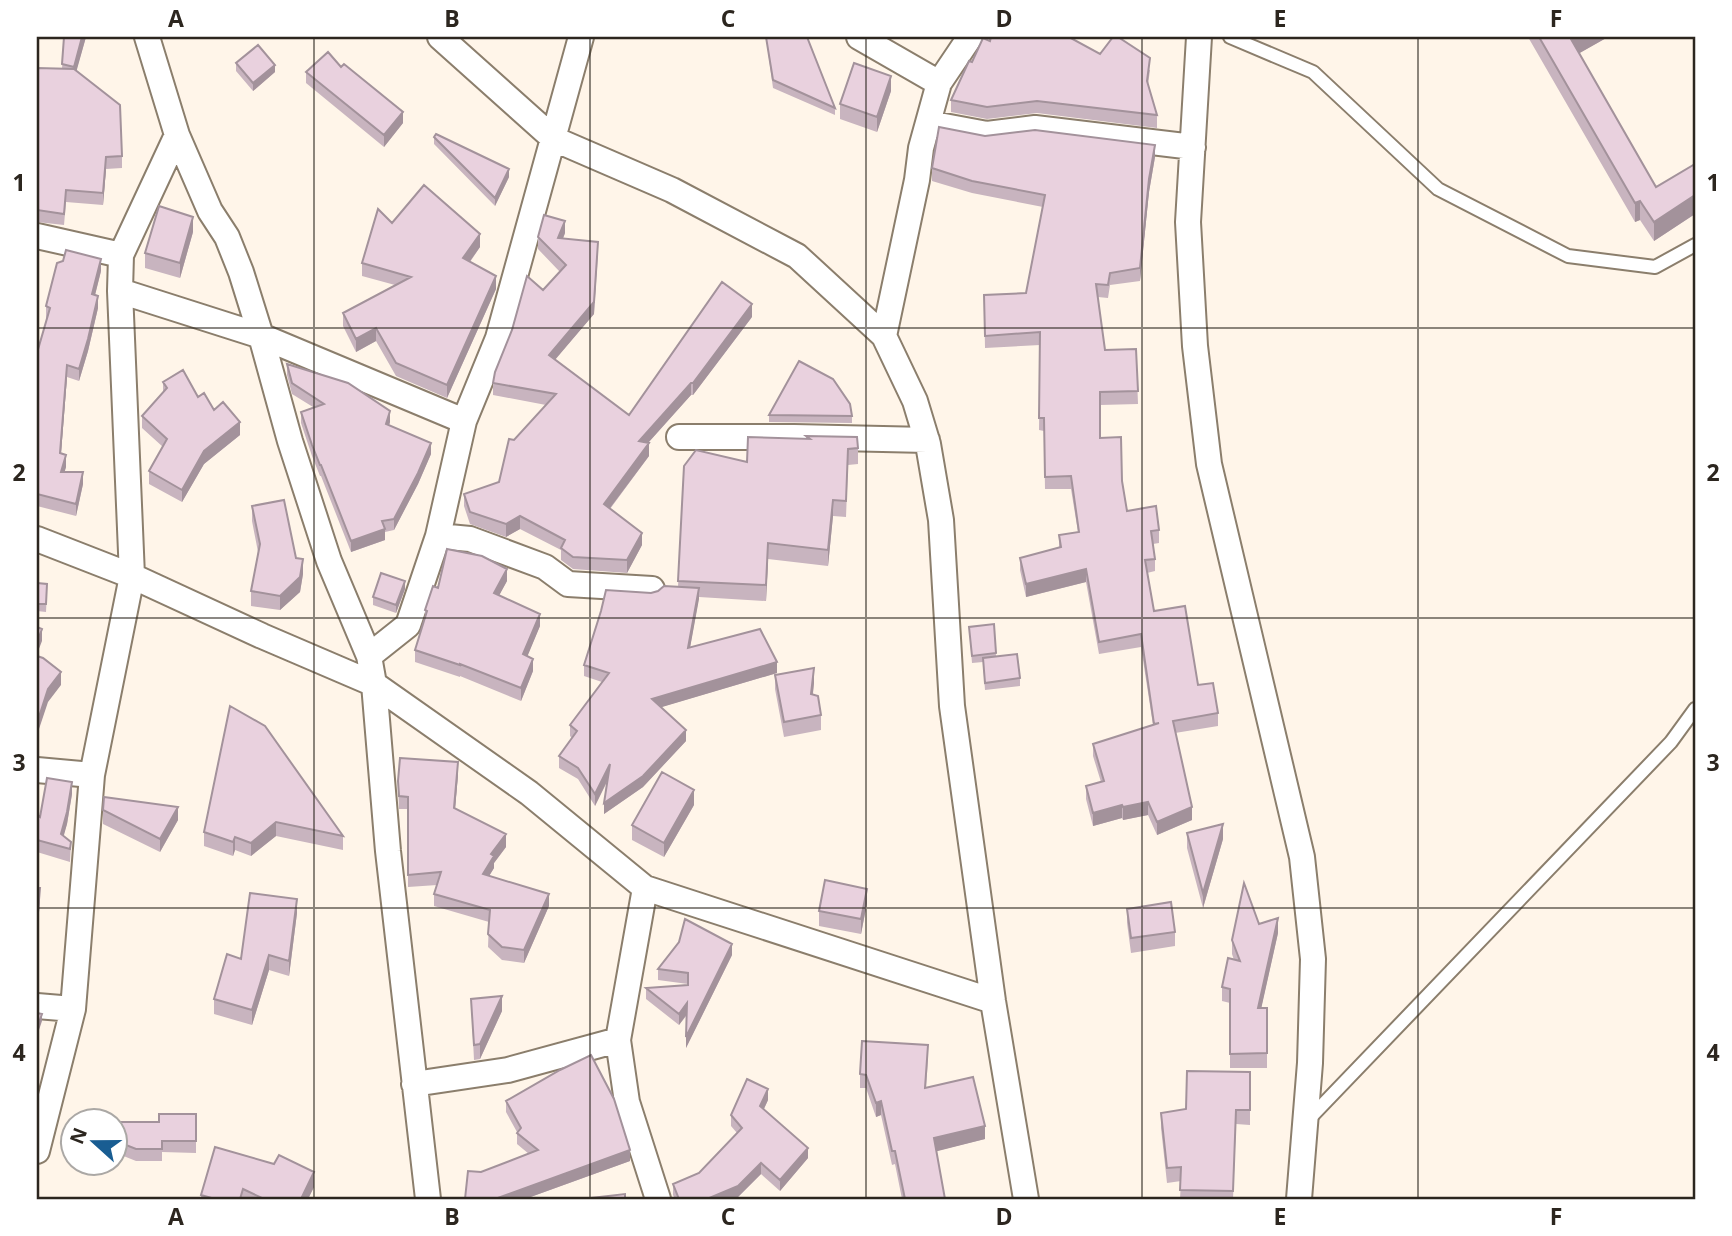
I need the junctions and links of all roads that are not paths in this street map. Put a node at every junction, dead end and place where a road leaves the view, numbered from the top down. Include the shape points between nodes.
1 (147, 37) edge
2 (440, 37) edge
3 (581, 37) edge
4 (859, 37) edge
5 (970, 37) edge
6 (1199, 37) edge
7 (1230, 37) edge
8 (939, 83) junction
9 (928, 123) junction
10 (177, 135) junction
11 (554, 139) junction
12 (1193, 147) junction
13 (37, 236) edge
14 (1695, 245) edge
15 (121, 256) junction
16 (120, 291) junction
17 (261, 336) junction
18 (884, 336) junction
19 (464, 421) junction
20 (679, 437) dead end
21 (927, 440) junction
22 (438, 536) junction
23 (37, 539) edge
24 (132, 576) junction
25 (652, 589) dead end
26 (369, 656) junction
27 (374, 684) junction
28 (1695, 709) edge
29 (37, 770) edge
30 (92, 775) junction
31 (645, 888) junction
32 (993, 1001) junction
33 (37, 1006) edge
34 (73, 1009) junction
35 (618, 1040) junction
36 (414, 1084) junction
37 (1305, 1122) junction
38 (37, 1151) edge
39 (428, 1199) edge
40 (659, 1199) edge
41 (1026, 1199) edge
42 (1299, 1199) edge

1 - 10 street
2 - 11 street
3 - 11 street
4 - 8 street
5 - 8 street
6 - 12 street
7 - 14 lane via 1313,72 1438,189 1568,257 1655,267
8 - 9 street
9 - 12 street via 987,134 1035,128
9 - 18 street
10 - 15 street
10 - 17 street via 210,211 227,236
11 - 18 street via 672,190 797,256
11 - 19 street via 498,338
12 - 37 street via 1188,222 1195,346 1209,464 1302,858 1313,959
13 - 15 street
15 - 16 street
16 - 17 street
16 - 24 street
17 - 19 street
17 - 26 street via 329,561
18 - 21 street via 915,401
19 - 22 street
20 - 21 street
21 - 32 street via 941,520 953,706
22 - 25 street via 470,539 545,566 568,584
22 - 26 street via 408,625
23 - 24 street
24 - 27 street
24 - 30 street
26 - 27 street
27 - 31 street via 529,793
27 - 36 street
28 - 37 lane via 1671,742
29 - 30 street
30 - 34 street
31 - 32 street
31 - 35 street
32 - 41 street
33 - 34 street
34 - 38 street
35 - 36 street via 508,1070
35 - 40 street via 627,1102
36 - 39 street
37 - 42 street

